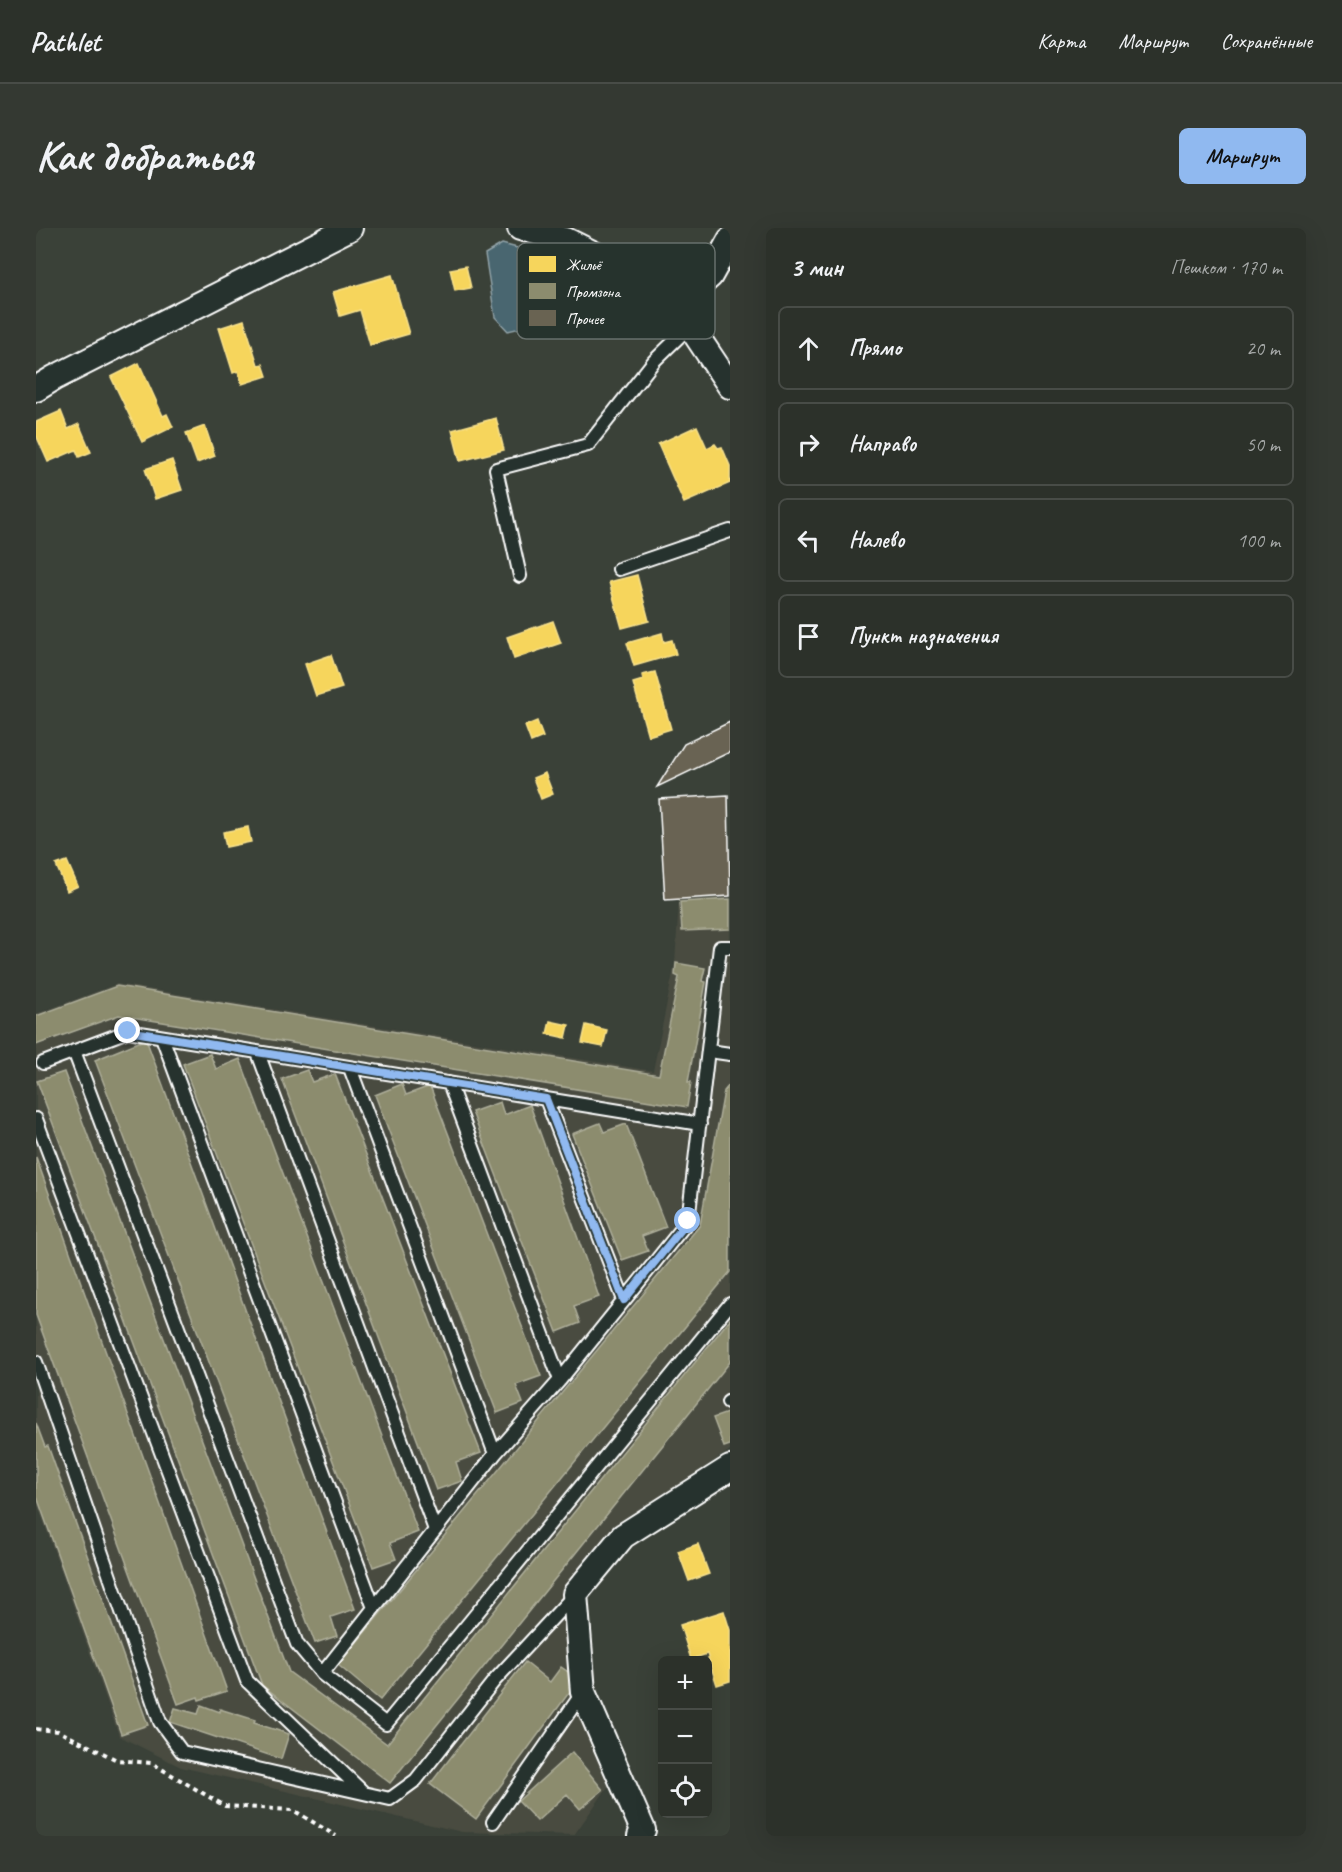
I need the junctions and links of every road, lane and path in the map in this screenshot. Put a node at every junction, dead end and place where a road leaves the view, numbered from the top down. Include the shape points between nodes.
1 (350, 228) edge
2 (520, 228) edge
3 (730, 240) edge
4 (572, 243) edge
5 (715, 267) edge
6 (677, 339) edge
7 (699, 339) edge
8 (730, 386) edge
9 (36, 389) edge
10 (730, 531) edge
11 (619, 570) dead end
12 (520, 576) dead end
13 (730, 947) edge
14 (162, 1037) junction
15 (74, 1051) junction
16 (709, 1051) junction
17 (258, 1053) junction
18 (730, 1054) edge
19 (43, 1063) dead end
20 (350, 1068) junction
21 (449, 1083) junction
22 (546, 1099) junction
23 (36, 1119) edge
24 (700, 1124) junction
25 (624, 1300) junction
26 (730, 1304) edge
27 (36, 1362) edge
28 (560, 1380) junction
29 (495, 1454) junction
30 (730, 1468) edge
31 (435, 1530) junction
32 (575, 1594) junction
33 (374, 1608) junction
34 (322, 1674) junction
35 (583, 1692) junction
36 (36, 1729) edge
37 (364, 1793) junction
38 (493, 1822) dead end
39 (644, 1834) edge
40 (336, 1836) edge

1 - 9 street
2 - 4 street
3 - 5 street
6 - 12 lane via 654,361 588,445 496,470
7 - 8 street
10 - 11 lane
13 - 16 lane via 720,947
14 - 15 lane via 128,1031
14 - 17 lane
14 - 33 lane
15 - 19 lane
15 - 34 lane via 297,1644
16 - 18 lane
16 - 24 lane
17 - 20 lane
17 - 31 lane
20 - 21 lane
20 - 29 lane
21 - 22 lane
21 - 28 lane
22 - 24 lane
22 - 25 lane
23 - 37 lane via 247,1682
24 - 25 lane via 688,1221
25 - 28 lane
26 - 34 lane via 386,1724
27 - 37 lane via 160,1722 182,1752
28 - 29 lane
29 - 31 lane
30 - 32 street via 623,1536
31 - 33 lane
32 - 35 street
32 - 37 lane via 494,1681 416,1780 390,1799
33 - 34 lane
35 - 38 lane
35 - 39 street
36 - 40 path via 58,1731 117,1760 151,1762 225,1806 293,1810

